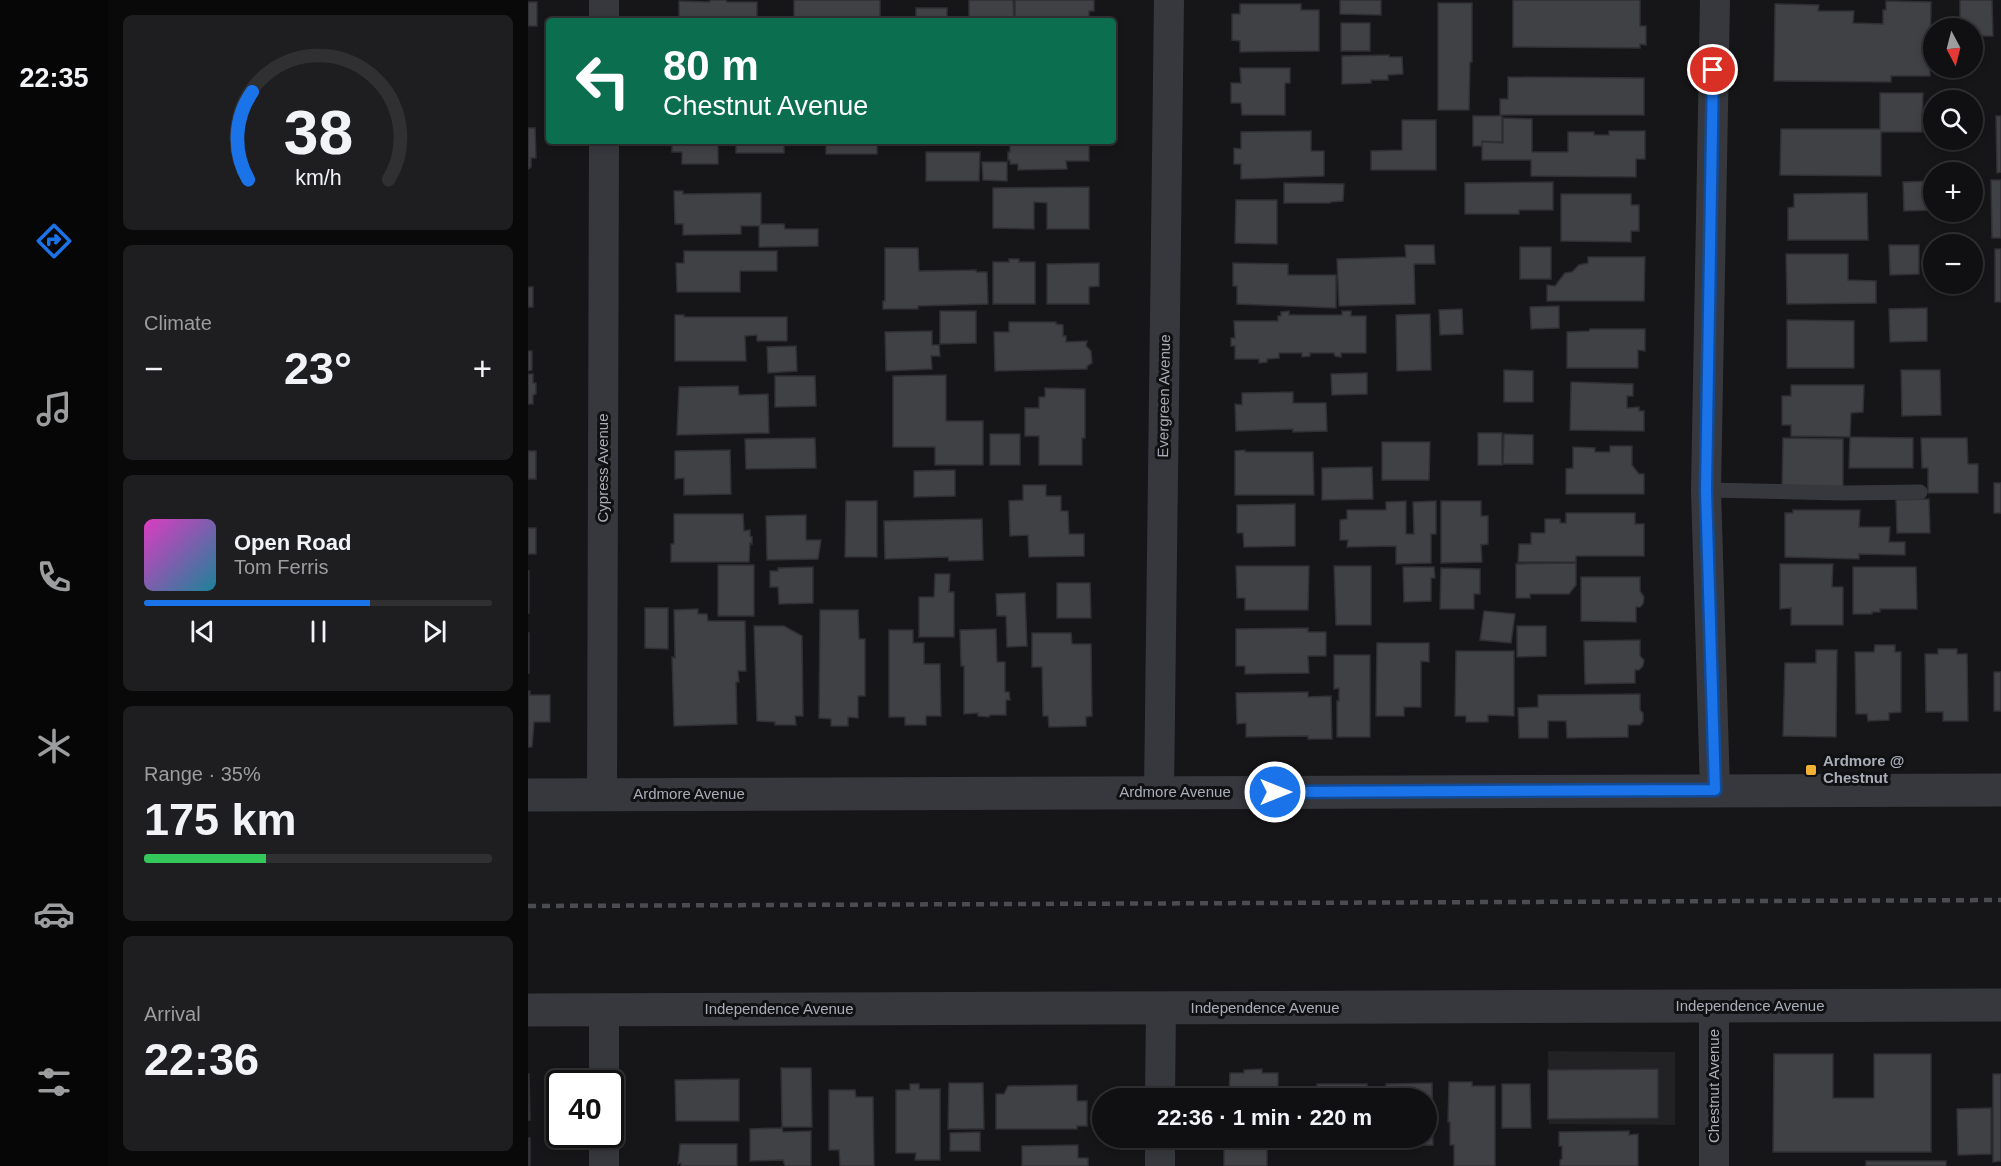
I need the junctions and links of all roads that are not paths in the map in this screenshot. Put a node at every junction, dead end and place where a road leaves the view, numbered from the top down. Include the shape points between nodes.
1 (604, 0) edge
2 (1169, 0) edge
3 (1715, 0) edge
4 (604, 18) edge
5 (604, 144) edge
6 (1706, 490) junction
7 (1920, 492) dead end
8 (1715, 790) junction
9 (2001, 790) edge
10 (1159, 792) junction
11 (528, 795) edge
12 (602, 795) junction
13 (2001, 1005) edge
14 (1714, 1006) junction
15 (1161, 1008) junction
16 (604, 1009) junction
17 (528, 1010) edge
18 (604, 1070) edge
19 (1160, 1088) edge
20 (604, 1148) edge
21 (1160, 1148) edge
22 (604, 1166) edge
23 (1160, 1166) edge
24 (1714, 1166) edge

1 - 4 street
2 - 10 street, Evergreen Avenue
3 - 6 street
5 - 12 street, Cypress Avenue
6 - 7 lane
6 - 8 street
8 - 9 street, Ardmore Avenue
8 - 10 street, Ardmore Avenue
10 - 12 street, Ardmore Avenue
11 - 12 street, Ardmore Avenue
13 - 14 street, Independence Avenue
14 - 15 street, Independence Avenue
14 - 24 street, Chestnut Avenue
15 - 16 street, Independence Avenue
15 - 19 street
16 - 17 street, Independence Avenue
16 - 18 street
20 - 22 street
21 - 23 street

